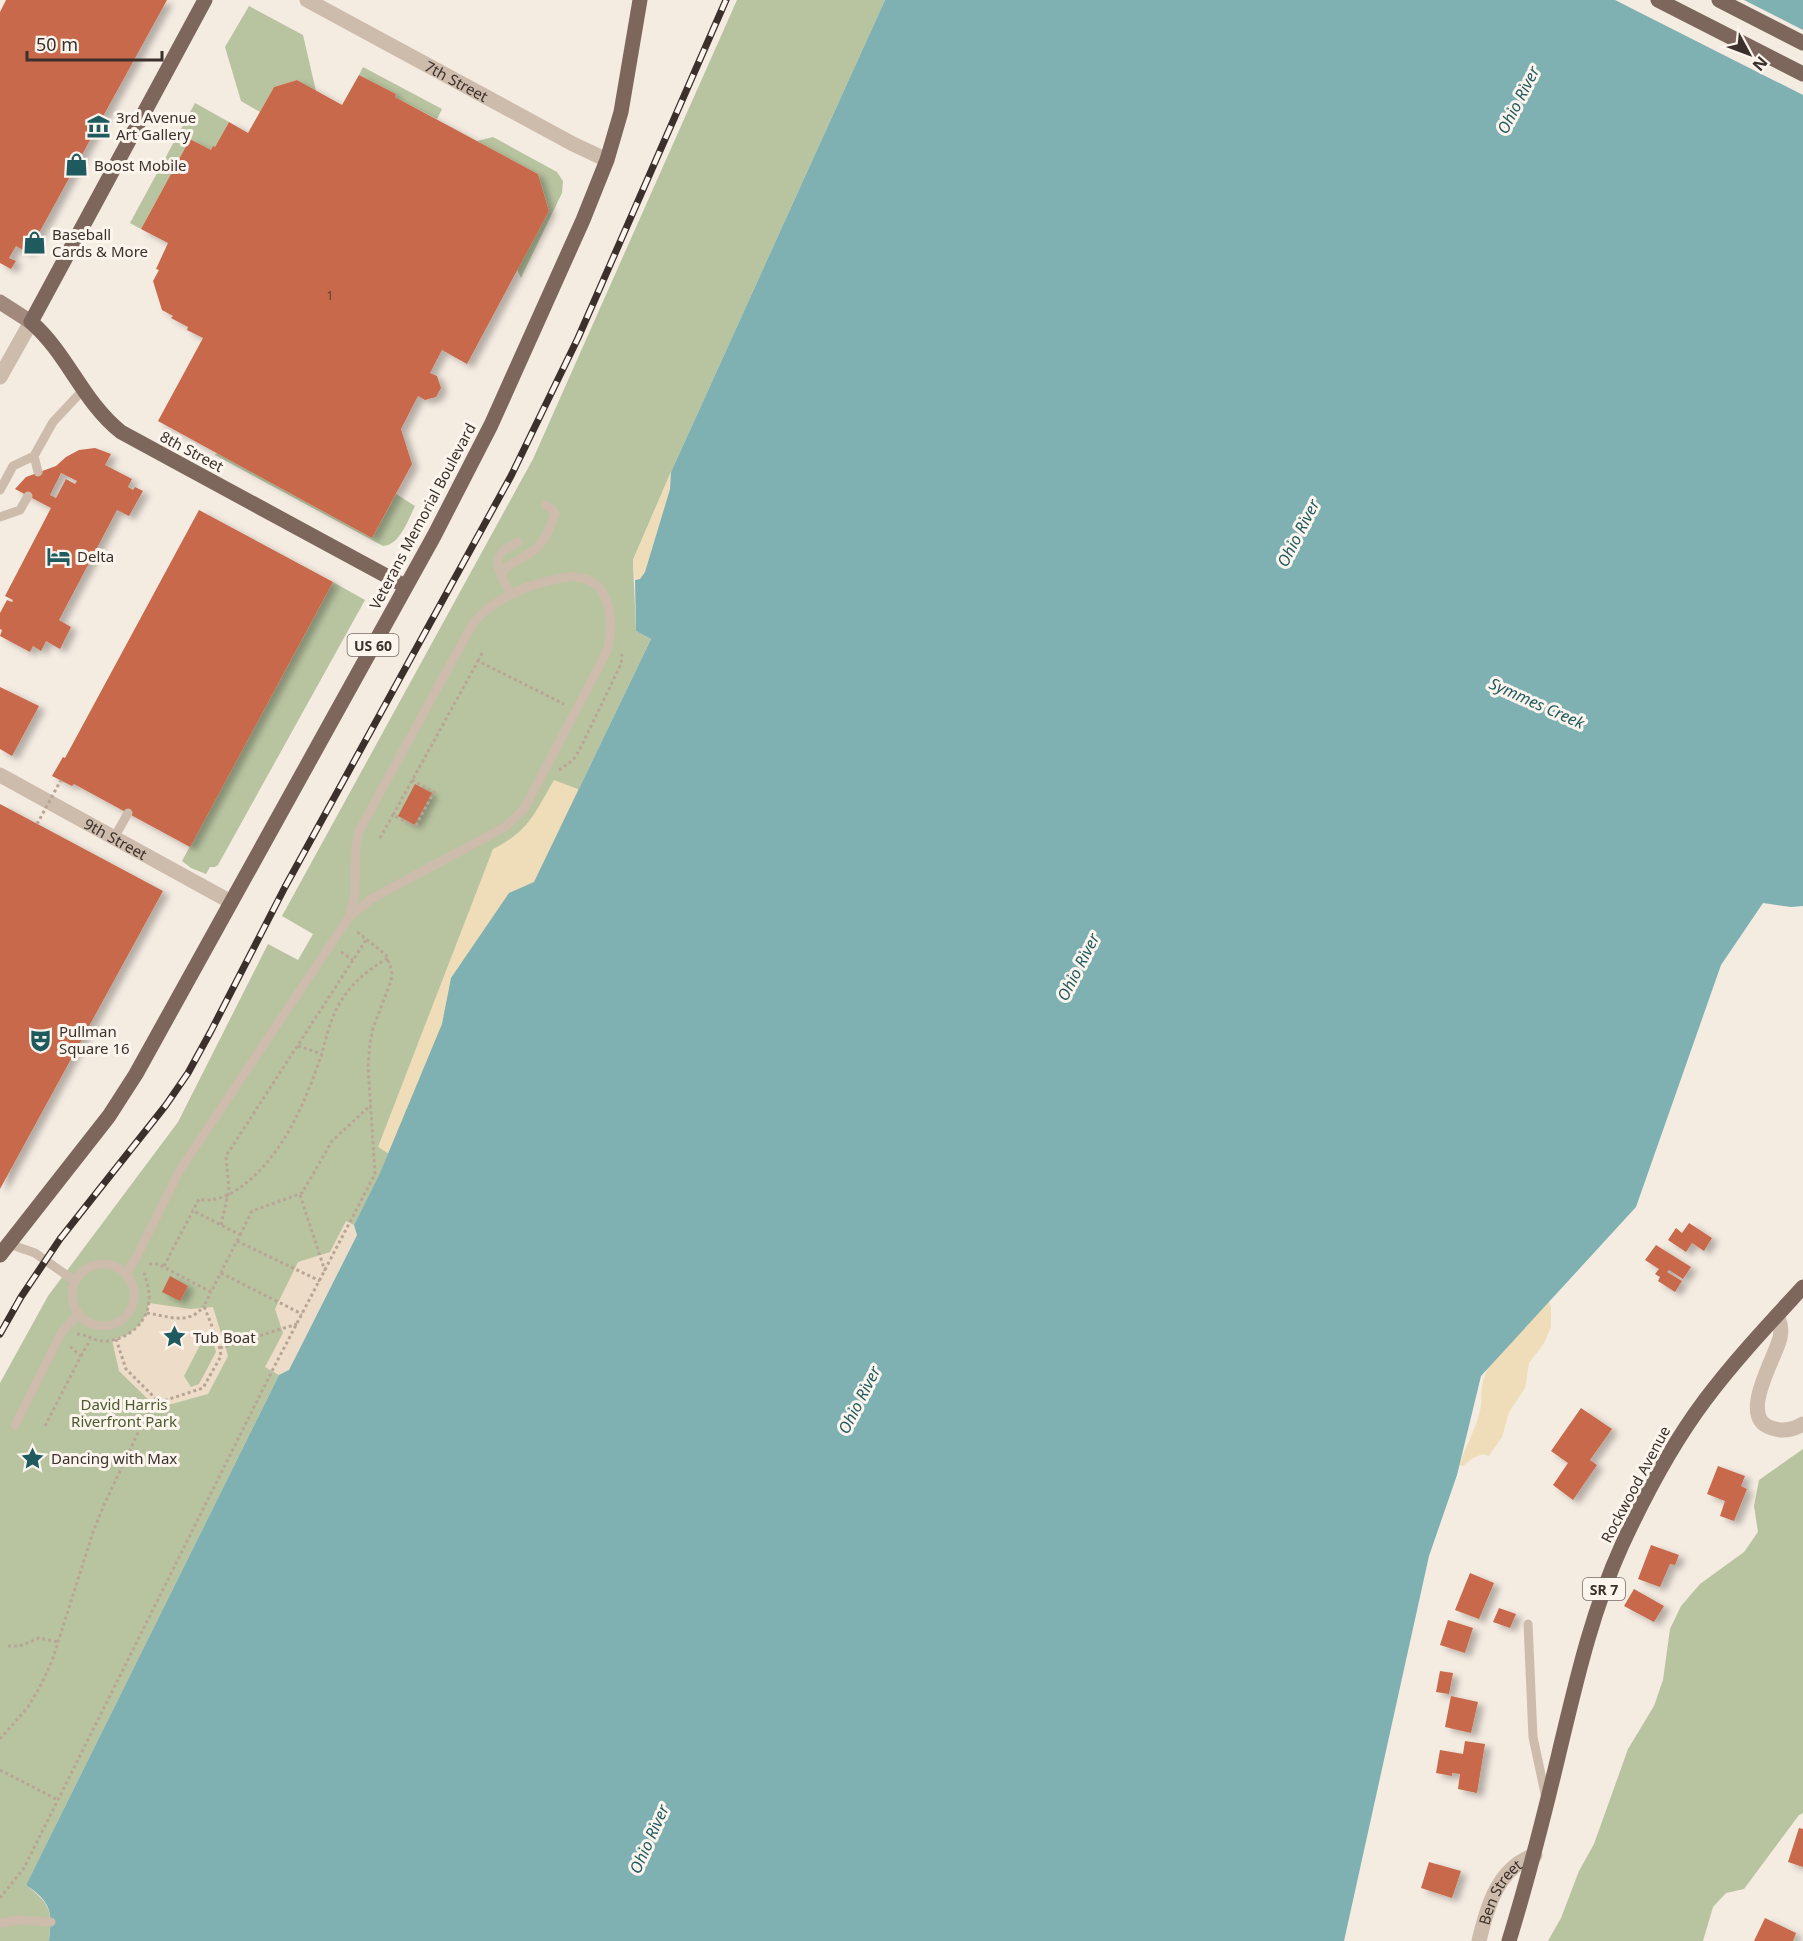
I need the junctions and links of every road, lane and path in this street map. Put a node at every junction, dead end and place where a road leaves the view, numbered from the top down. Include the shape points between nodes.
1 (205, 0) edge
2 (307, 0) edge
3 (640, 0) edge
4 (1658, 0) edge
5 (1719, 0) edge
6 (1803, 43) edge
7 (1803, 74) edge
8 (607, 160) junction
9 (0, 302) edge
10 (31, 322) junction
11 (0, 376) edge
12 (83, 390) junction
13 (34, 456) junction
14 (38, 472) dead end
15 (0, 490) edge
16 (28, 496) dead end
17 (546, 505) dead end
18 (0, 517) edge
19 (518, 542) dead end
20 (501, 573) junction
21 (405, 586) junction
22 (511, 594) junction
23 (482, 653) dead end
24 (478, 661) junction
25 (551, 698) dead end
26 (0, 775) edge
27 (61, 780) dead end
28 (412, 780) junction
29 (128, 813) dead end
30 (393, 815) junction
31 (37, 824) dead end
32 (114, 838) junction
33 (381, 838) dead end
34 (231, 902) junction
35 (348, 917) junction
36 (353, 927) dead end
37 (366, 940) junction
38 (388, 958) junction
39 (297, 1046) junction
40 (322, 1054) junction
41 (371, 1105) junction
42 (228, 1194) junction
43 (300, 1194) junction
44 (192, 1210) junction
45 (221, 1225) junction
46 (240, 1235) junction
47 (237, 1241) junction
48 (3, 1247) edge
49 (164, 1266) junction
50 (325, 1271) junction
51 (126, 1273) junction
52 (221, 1273) junction
53 (75, 1281) junction
54 (320, 1281) junction
55 (1803, 1287) edge
56 (211, 1292) junction
57 (204, 1306) junction
58 (147, 1313) junction
59 (78, 1314) junction
60 (303, 1314) junction
61 (1777, 1315) junction
62 (297, 1324) junction
63 (90, 1339) junction
64 (116, 1339) junction
65 (220, 1348) junction
66 (81, 1356) junction
67 (159, 1402) junction
68 (1803, 1424) edge
69 (15, 1425) dead end
70 (45, 1426) dead end
71 (1528, 1624) dead end
72 (58, 1642) junction
73 (8, 1646) dead end
74 (0, 1738) edge
75 (0, 1770) edge
76 (58, 1800) junction
77 (1547, 1803) junction
78 (1534, 1855) junction
79 (0, 1898) edge
80 (51, 1922) dead end
81 (0, 1923) edge
82 (1479, 1941) edge
83 (1509, 1941) edge

1 - 10 main road
2 - 8 street, 7th Street
3 - 8 main road, Veterans Memorial Boulevard / US 60 via 621,112
4 - 7 main road
5 - 6 main road
8 - 21 main road, Veterans Memorial Boulevard / US 60 via 491,425
9 - 10 main road, 8th Street
10 - 11 street
10 - 12 main road, 8th Street
12 - 13 lane via 53,422
12 - 21 main road, 8th Street via 106,420 121,432
13 - 14 lane
13 - 15 lane via 13,466
16 - 18 lane via 20,510
17 - 20 lane via 555,514 539,546
19 - 20 lane via 500,554
20 - 22 lane
21 - 34 main road, Veterans Memorial Boulevard / US 60
22 - 35 lane via 488,607 473,623 359,831 355,895
22 - 35 lane via 557,579 575,577 592,582 606,598 611,612 611,635 602,661 516,818 371,899
23 - 24 path
24 - 25 path
24 - 28 path
26 - 32 street, 9th Street
27 - 31 path, bridge
28 - 30 path
28 - 30 path via 434,792 415,827
29 - 32 lane
30 - 33 path
32 - 34 street, 9th Street
34 - 48 main road, Veterans Memorial Boulevard / US 60 via 123,1096
35 - 51 lane via 180,1170
36 - 37 path
37 - 38 path
37 - 39 path
38 - 40 path via 363,974 341,1002
38 - 41 path via 391,981 370,1043
39 - 40 path
39 - 42 path via 226,1156
40 - 42 path via 278,1148 258,1173
41 - 43 path via 332,1141
41 - 50 path via 375,1174
42 - 44 path via 199,1199
42 - 45 path
43 - 46 path via 252,1211
43 - 50 path
44 - 45 path
44 - 49 path
45 - 46 path
46 - 47 path
47 - 52 path
47 - 54 path
48 - 53 lane via 35,1253
49 - 56 path
49 - 58 path via 150,1263 144,1269 150,1296
50 - 54 path
51 - 53 lane via 116,1266 99,1264
51 - 59 lane via 135,1294 128,1315 119,1323 96,1326
52 - 56 path
52 - 60 path
53 - 59 lane via 73,1304
54 - 60 path
55 - 61 main road, Rockwood Avenue / SR 7
56 - 57 path
57 - 58 path via 196,1315 182,1319
57 - 65 path
58 - 64 path via 135,1329
59 - 69 lane via 61,1333
60 - 62 path
61 - 68 street via 1780,1337 1763,1381 1757,1413 1761,1422 1777,1430
61 - 77 main road, Rockwood Avenue / SR 7 via 1704,1401 1659,1472 1626,1536 1584,1650
62 - 65 path
62 - 76 path
63 - 64 path
63 - 66 path
63 - 66 path via 78,1333 71,1339 68,1345
64 - 67 path via 126,1369
65 - 67 path via 221,1356 203,1388
66 - 70 path
67 - 72 path via 151,1405 104,1505
71 - 77 lane via 1533,1737
72 - 73 path via 39,1638
72 - 74 path via 28,1707
75 - 76 path
76 - 79 path via 24,1868
77 - 78 main road, Rockwood Avenue / SR 7
78 - 82 street, Ben Street via 1510,1868 1499,1882
78 - 83 main road, Rockwood Avenue / SR 7
80 - 81 lane

